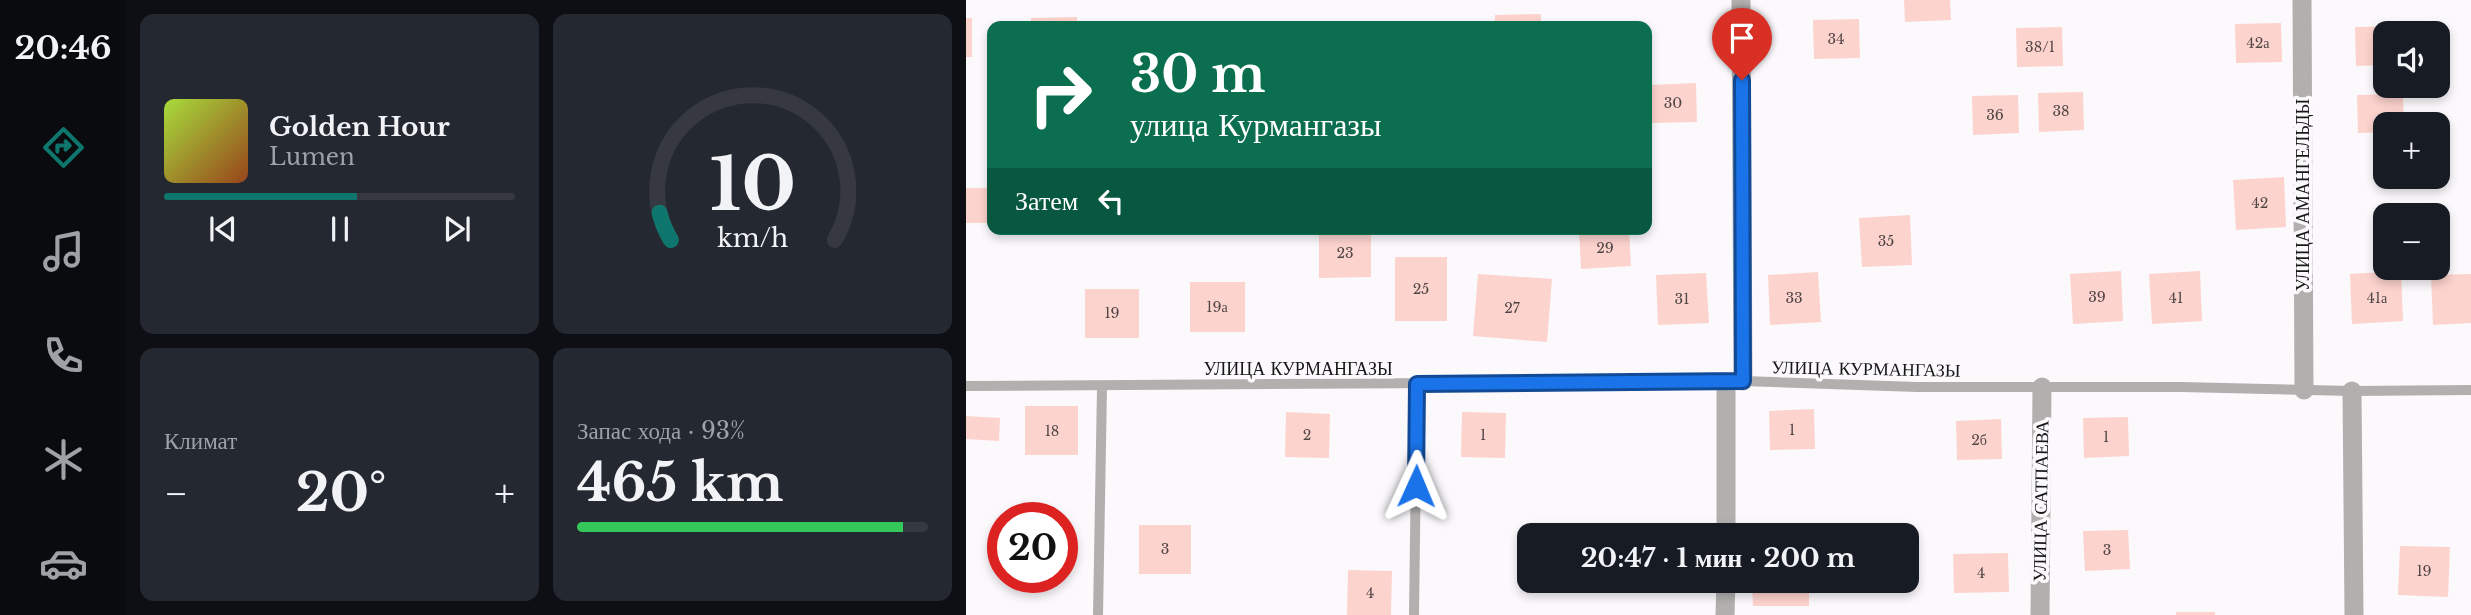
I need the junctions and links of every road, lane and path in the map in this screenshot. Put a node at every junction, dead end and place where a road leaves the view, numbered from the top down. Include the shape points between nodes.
1 (1741, 0) edge
2 (2302, 0) edge
3 (1735, 381) junction
4 (1417, 384) junction
5 (966, 386) edge
6 (1102, 387) junction
7 (2042, 387) junction
8 (2304, 390) junction
9 (2471, 390) edge
10 (2351, 391) junction
11 (1727, 523) edge
12 (1726, 593) edge
13 (1098, 615) edge
14 (1414, 615) edge
15 (1726, 615) edge
16 (2040, 615) edge
17 (2354, 615) edge

1 - 3 street
2 - 8 street, УЛИЦА АМАНГЕЛЬДЫ
3 - 4 lane, УЛИЦА КУРМАНГАЗЫ
3 - 7 lane, УЛИЦА КУРМАНГАЗЫ
3 - 11 street
4 - 6 lane, УЛИЦА КУРМАНГАЗЫ
4 - 14 lane
5 - 6 lane, УЛИЦА КУРМАНГАЗЫ
6 - 13 lane
7 - 8 lane, УЛИЦА КУРМАНГАЗЫ
7 - 16 street, УЛИЦА САТПАЕВА
8 - 10 lane, УЛИЦА КУРМАНГАЗЫ
9 - 10 lane, УЛИЦА КУРМАНГАЗЫ
10 - 17 street
12 - 15 street

